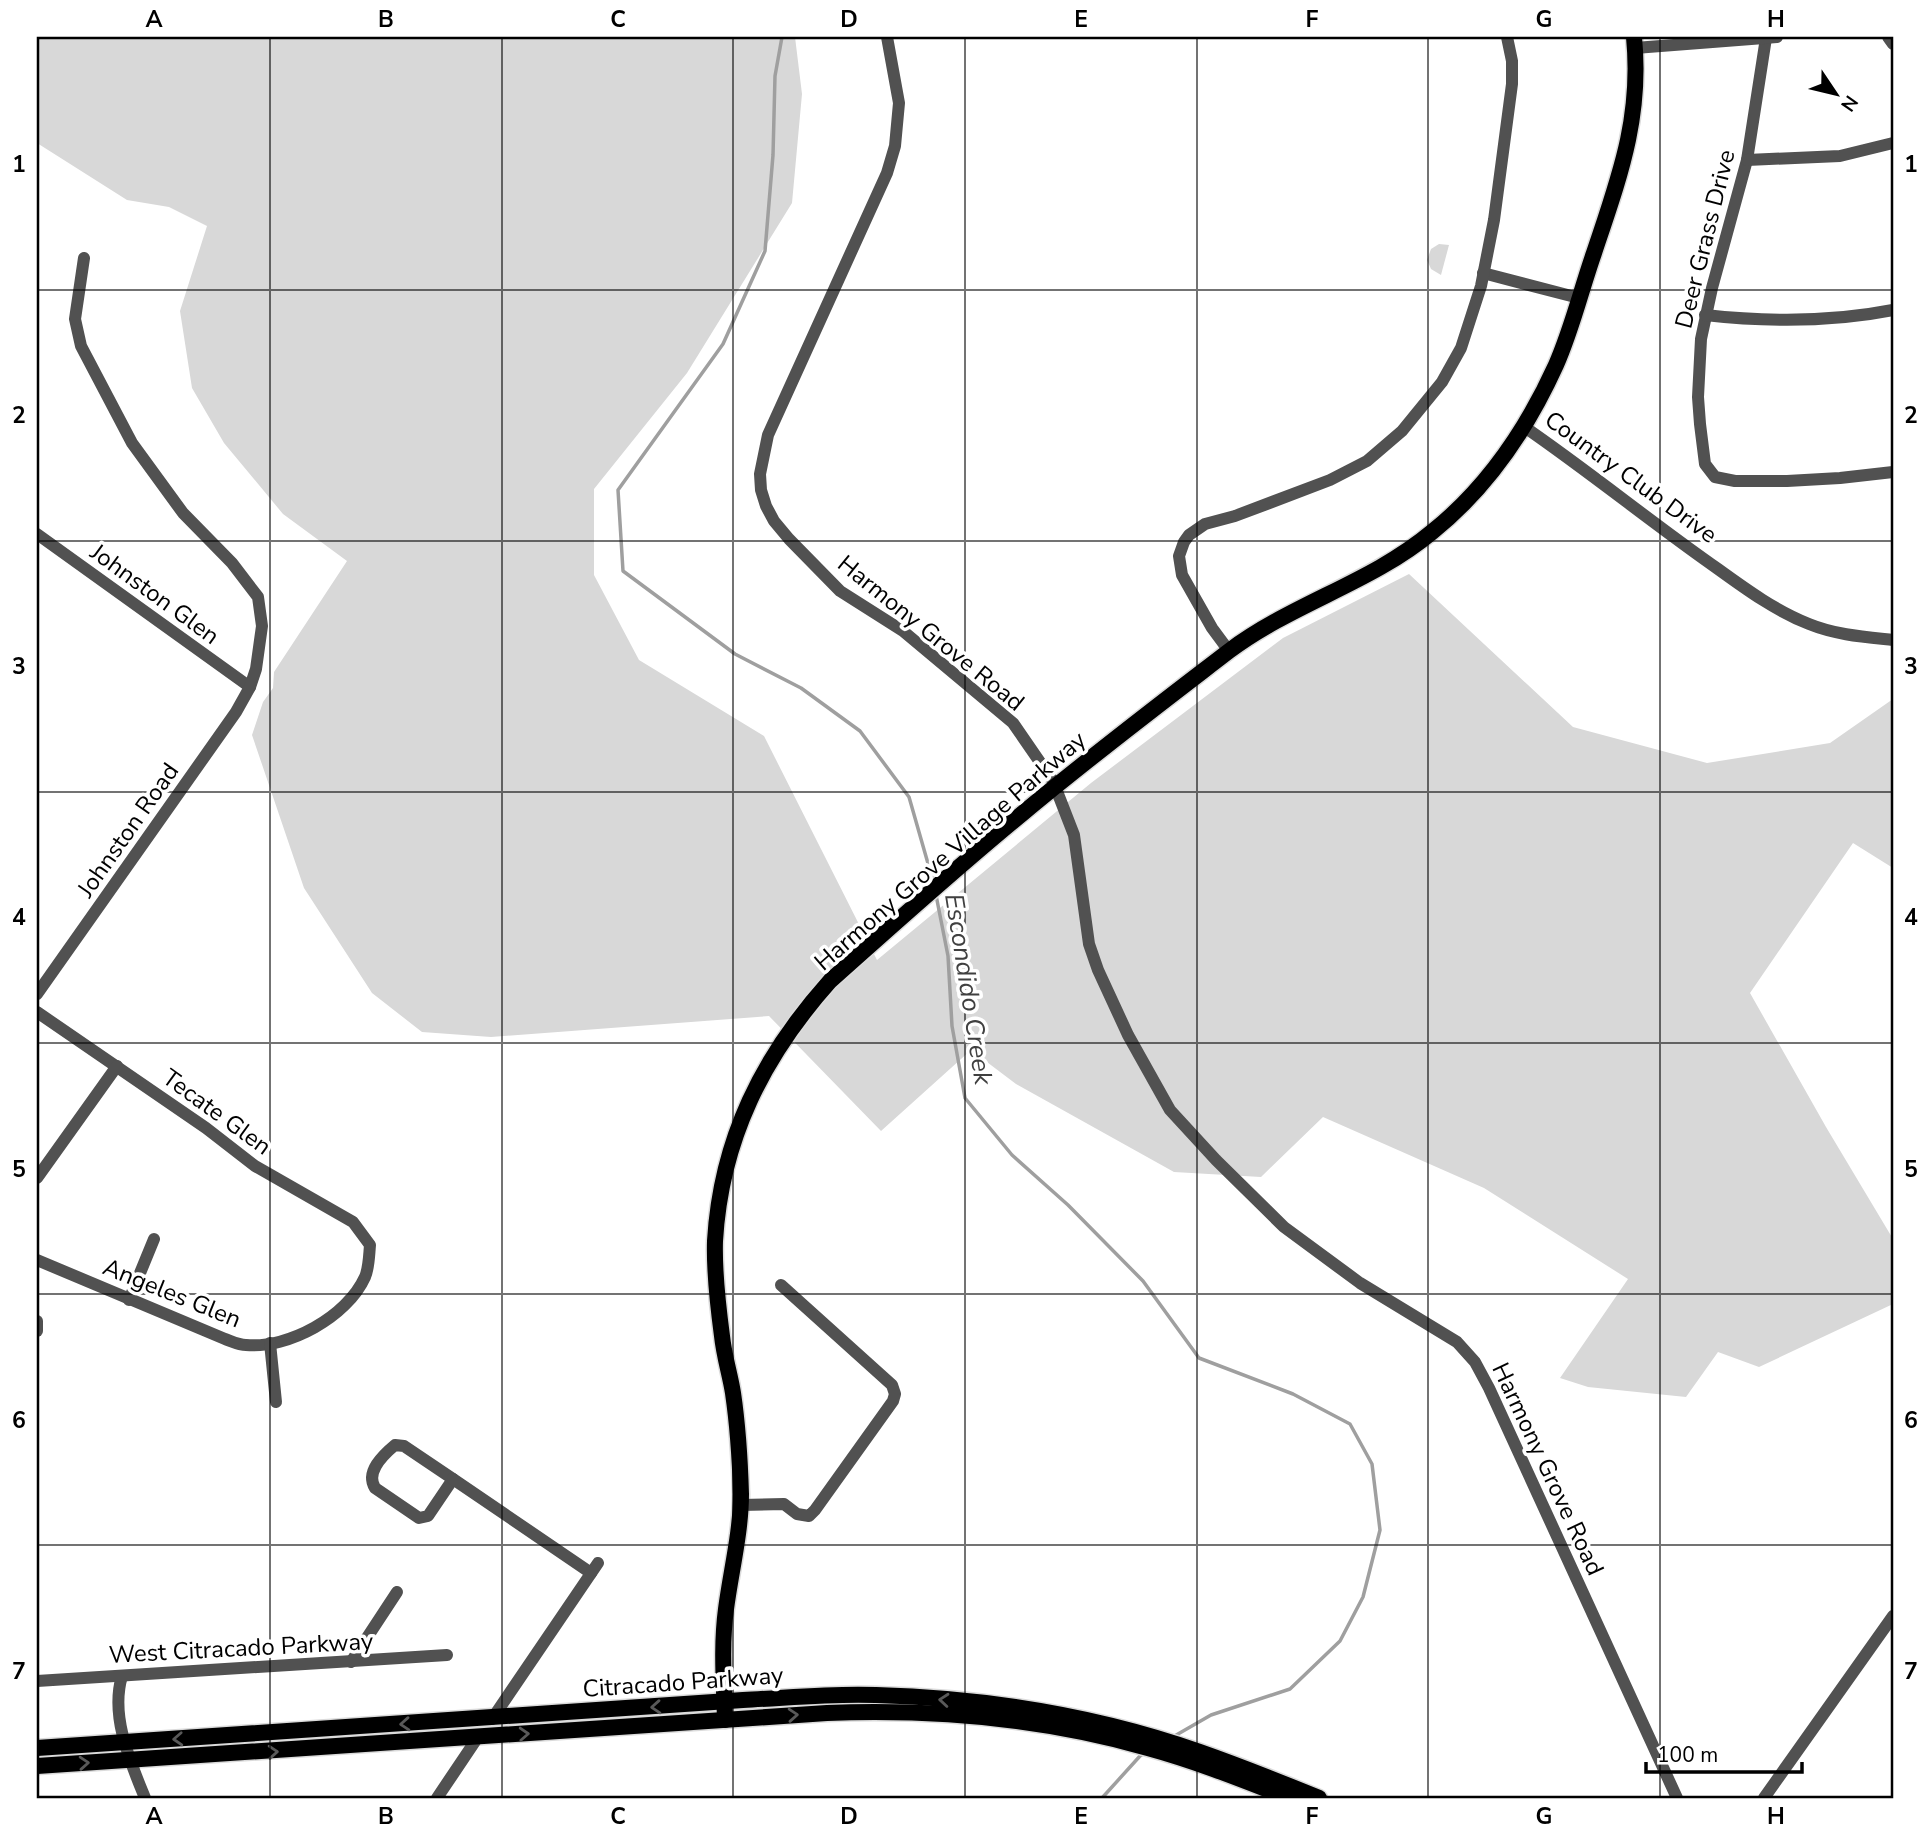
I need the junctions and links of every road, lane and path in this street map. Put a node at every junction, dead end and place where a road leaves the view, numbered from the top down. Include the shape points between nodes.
1 (887, 37) edge
2 (1507, 37) edge
3 (1888, 37) edge
4 (1772, 38) edge
5 (1634, 43) edge
6 (1893, 44) edge
7 (1893, 143) edge
8 (1747, 160) junction
9 (85, 258) dead end
10 (1483, 273) junction
11 (1579, 298) junction
12 (1893, 310) edge
13 (1705, 315) junction
14 (1523, 426) junction
15 (1893, 472) edge
16 (37, 534) edge
17 (1893, 640) edge
18 (1229, 651) junction
19 (250, 687) junction
20 (1056, 787) junction
21 (37, 994) edge
22 (37, 1012) edge
23 (117, 1066) junction
24 (37, 1178) edge
25 (154, 1239) dead end
26 (370, 1245) joint
27 (37, 1260) edge
28 (781, 1285) dead end
29 (129, 1300) junction
30 (37, 1321) edge
31 (37, 1331) edge
32 (270, 1343) junction
33 (276, 1402) dead end
34 (453, 1479) junction
35 (741, 1504) junction
36 (397, 1592) dead end
37 (1893, 1616) edge
38 (447, 1655) dead end
39 (351, 1662) junction
40 (122, 1676) junction
41 (37, 1681) edge
42 (724, 1702) junction
43 (492, 1719) junction
44 (725, 1720) junction
45 (1056, 1721) junction
46 (478, 1737) junction
47 (438, 1740) junction
48 (124, 1742) junction
49 (37, 1748) edge
50 (1197, 1757) junction
51 (131, 1760) junction
52 (37, 1766) edge
53 (145, 1798) edge
54 (437, 1798) edge
55 (1289, 1798) edge
56 (1319, 1798) edge
57 (1677, 1798) edge
58 (1764, 1798) edge

1 - 20 street, Harmony Grove Road via 899,103 895,146 875,201 768,435 761,490 774,521 840,591 902,631 1013,723
2 - 10 street via 1513,72 1511,104
3 - 6 street
4 - 5 street
4 - 8 street, Deer Grass Drive
5 - 11 main road, Country Club Drive via 1636,90 1629,143
7 - 8 street via 1832,157
8 - 13 street, Deer Grass Drive
9 - 19 street, Johnston Road via 75,319 81,346 132,443 183,513 258,597 262,626
10 - 11 street
10 - 18 street via 1453,363 1432,396 1392,441 1355,469 1205,524 1184,542 1182,575
11 - 14 main road, Country Club Drive via 1556,365
12 - 13 street via 1779,320
13 - 15 street, Deer Grass Drive via 1698,397 1705,464 1711,474 1728,480 1760,481
14 - 17 street, Country Club Drive via 1774,608 1811,625
14 - 18 main road, Harmony Grove Village Parkway via 1478,488 1419,543 1369,575 1275,620
16 - 19 street, Johnston Glen
18 - 20 main road, Harmony Grove Village Parkway
19 - 21 street, Johnston Road
20 - 35 main road, Harmony Grove Village Parkway via 830,981 776,1049 753,1092 723,1183 715,1242 722,1338 740,1455
20 - 57 street, Harmony Grove Road via 1077,849 1089,944 1152,1081 1192,1135 1284,1227 1360,1283 1446,1334 1475,1362
22 - 23 street, Tecate Glen
23 - 24 street
23 - 26 street, Tecate Glen via 255,1166 353,1222
25 - 29 street
26 - 32 street, Angeles Glen via 365,1278 340,1309 309,1331
27 - 29 street, Angeles Glen
28 - 35 street via 892,1385 895,1394 809,1516 784,1504
29 - 32 street, Angeles Glen via 225,1339 246,1345
30 - 31 street
32 - 33 street
34 - 34 street via 404,1446 395,1445 372,1473 371,1482 419,1518 428,1516
34 - 43 street via 595,1568
35 - 42 main road, Harmony Grove Village Parkway via 723,1635
36 - 39 street
37 - 58 street
38 - 39 street, West Citracado Parkway
39 - 40 street, West Citracado Parkway
40 - 41 street, West Citracado Parkway
40 - 48 street via 117,1693
42 -> 43 main road, Citracado Parkway
42 - 44 main road, Harmony Grove Village Parkway
45 -> 42 main road, Citracado Parkway via 1006,1707 902,1696 854,1694
43 - 47 main road via 482,1728 447,1732
43 -> 48 main road, Citracado Parkway
44 -> 45 main road, Citracado Parkway via 920,1712
46 -> 44 main road, Citracado Parkway
45 - 50 main road, Citracado Parkway
46 - 47 main road, Citracado Parkway
46 - 54 street
51 -> 47 main road, Citracado Parkway
48 - 49 main road, Citracado Parkway
48 - 51 street
50 - 55 main road, Citracado Parkway
50 - 56 main road, Citracado Parkway
52 -> 51 main road, Citracado Parkway
51 - 53 street

